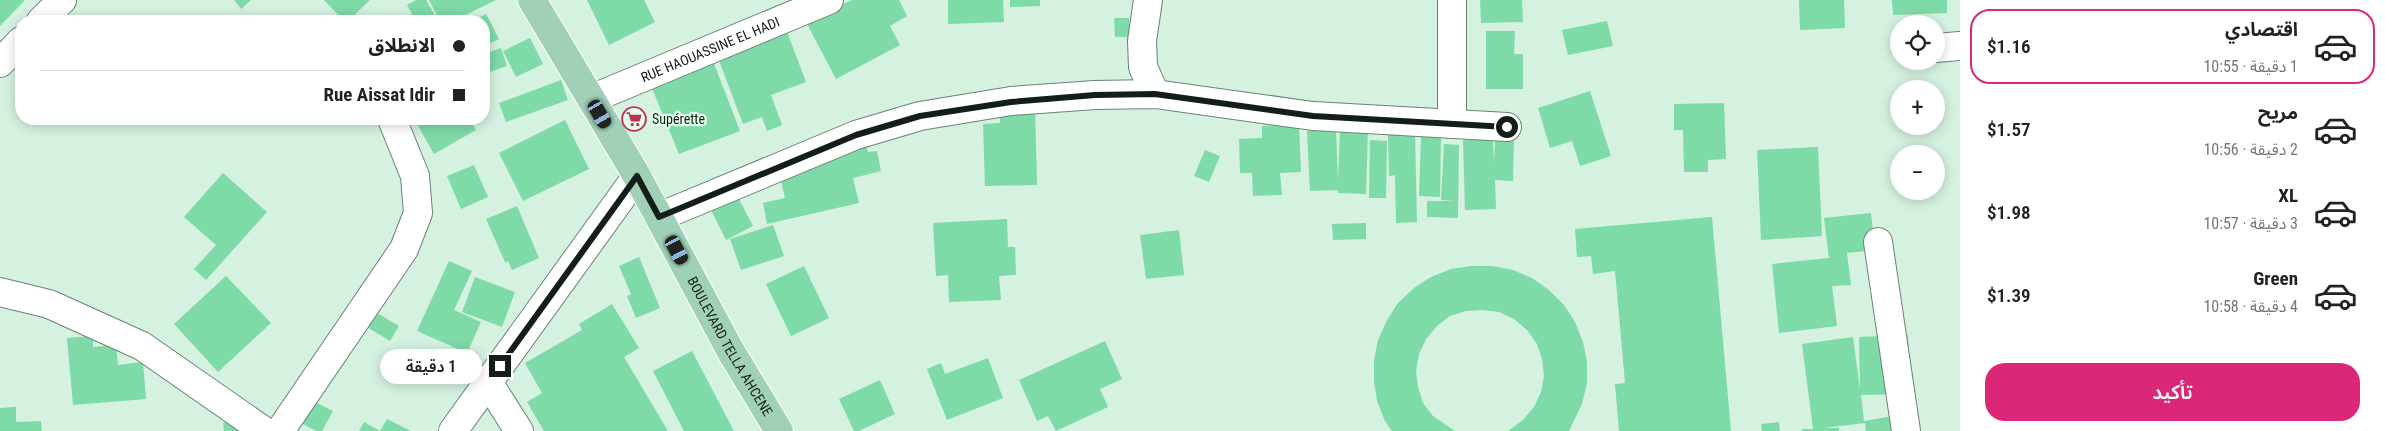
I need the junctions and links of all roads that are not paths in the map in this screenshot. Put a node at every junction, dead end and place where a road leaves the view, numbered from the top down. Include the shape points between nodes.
1 (62, 0) edge
2 (532, 0) edge
3 (828, 0) edge
4 (1148, 0) edge
5 (1452, 0) edge
6 (47, 15) edge
7 (1960, 46) edge
8 (1945, 47) edge
9 (15, 48) edge
10 (0, 63) edge
11 (1155, 94) junction
12 (591, 99) junction
13 (1452, 124) junction
14 (394, 125) edge
15 (1507, 127) dead end
16 (637, 176) junction
17 (659, 217) junction
18 (1878, 242) dead end
19 (0, 292) edge
20 (488, 382) junction
21 (264, 431) edge
22 (280, 431) edge
23 (453, 431) edge
24 (518, 431) edge
25 (779, 431) edge
26 (1906, 431) edge

1 - 6 street
2 - 12 main road, BOULEVARD TELLA AHCENE
3 - 12 street, RUE HAOUASSINE EL HADI
4 - 11 street via 1142,41 1143,67
5 - 13 street
7 - 8 street
9 - 10 street
11 - 13 street via 1313,116
11 - 17 street via 1011,102 920,116 856,135
12 - 16 main road, BOULEVARD TELLA AHCENE
13 - 15 street
14 - 22 street via 415,176 418,213 404,249
16 - 17 main road, BOULEVARD TELLA AHCENE
16 - 20 street
17 - 25 main road, BOULEVARD TELLA AHCENE via 730,350
18 - 26 street
19 - 21 street via 49,304 142,346
20 - 23 street
20 - 24 street

